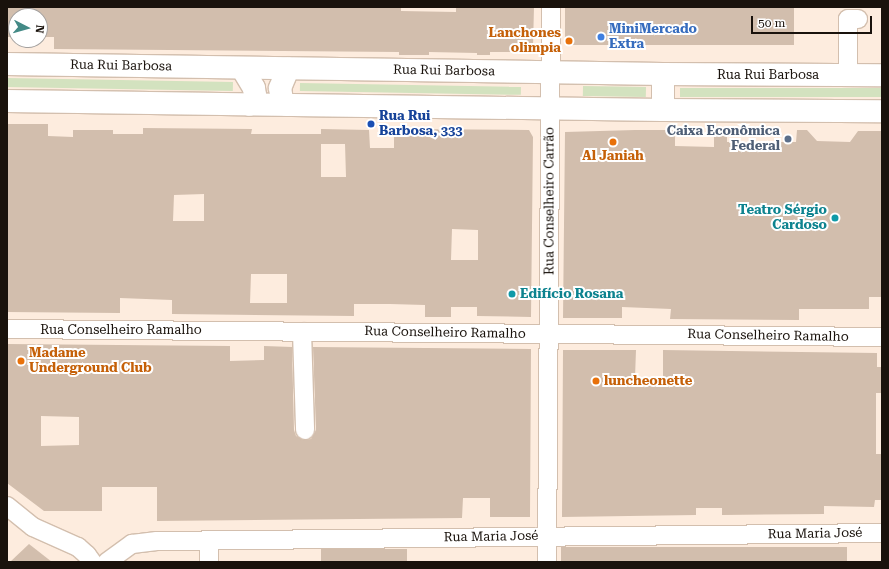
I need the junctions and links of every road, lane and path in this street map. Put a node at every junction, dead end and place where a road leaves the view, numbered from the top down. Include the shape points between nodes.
1 (551, 7) edge
2 (858, 19) dead end
3 (7, 64) edge
4 (242, 68) junction
5 (288, 69) junction
6 (550, 73) junction
7 (663, 74) junction
8 (848, 75) junction
9 (882, 75) edge
10 (7, 101) edge
11 (249, 105) junction
12 (287, 105) junction
13 (550, 109) junction
14 (663, 110) junction
15 (882, 111) edge
16 (7, 330) edge
17 (302, 332) junction
18 (549, 334) junction
19 (882, 337) edge
20 (305, 430) dead end
21 (7, 506) edge
22 (882, 533) edge
23 (547, 536) junction
24 (209, 540) junction
25 (92, 562) edge
26 (107, 562) edge
27 (209, 562) edge
28 (547, 562) edge

1 - 6 street, Rua Conselheiro Carrão
2 - 8 street via 848,18
3 - 4 main road, Rua Rui Barbosa
4 - 5 main road, Rua Rui Barbosa
4 - 11 main road via 254,88 253,103
5 - 6 main road, Rua Rui Barbosa
5 - 12 main road via 280,88 282,100
6 - 7 main road, Rua Rui Barbosa
6 - 13 street, Rua Conselheiro Carrão
7 - 8 main road, Rua Rui Barbosa
7 - 14 main road
8 - 9 main road, Rua Rui Barbosa
10 - 11 main road
11 - 12 main road
12 - 13 main road
13 - 14 main road
13 - 18 street, Rua Conselheiro Carrão
14 - 15 main road
16 - 17 street, Rua Conselheiro Ramalho
17 - 18 street, Rua Conselheiro Ramalho
17 - 20 street
18 - 19 street, Rua Conselheiro Ramalho
18 - 23 street, Rua Conselheiro Carrão
21 - 25 street via 33,527 78,547
22 - 23 street, Rua Maria José
23 - 24 street, Rua Maria José
23 - 28 street, Rua Conselheiro Carrão
24 - 26 street, Rua Maria José via 132,544
24 - 27 street

